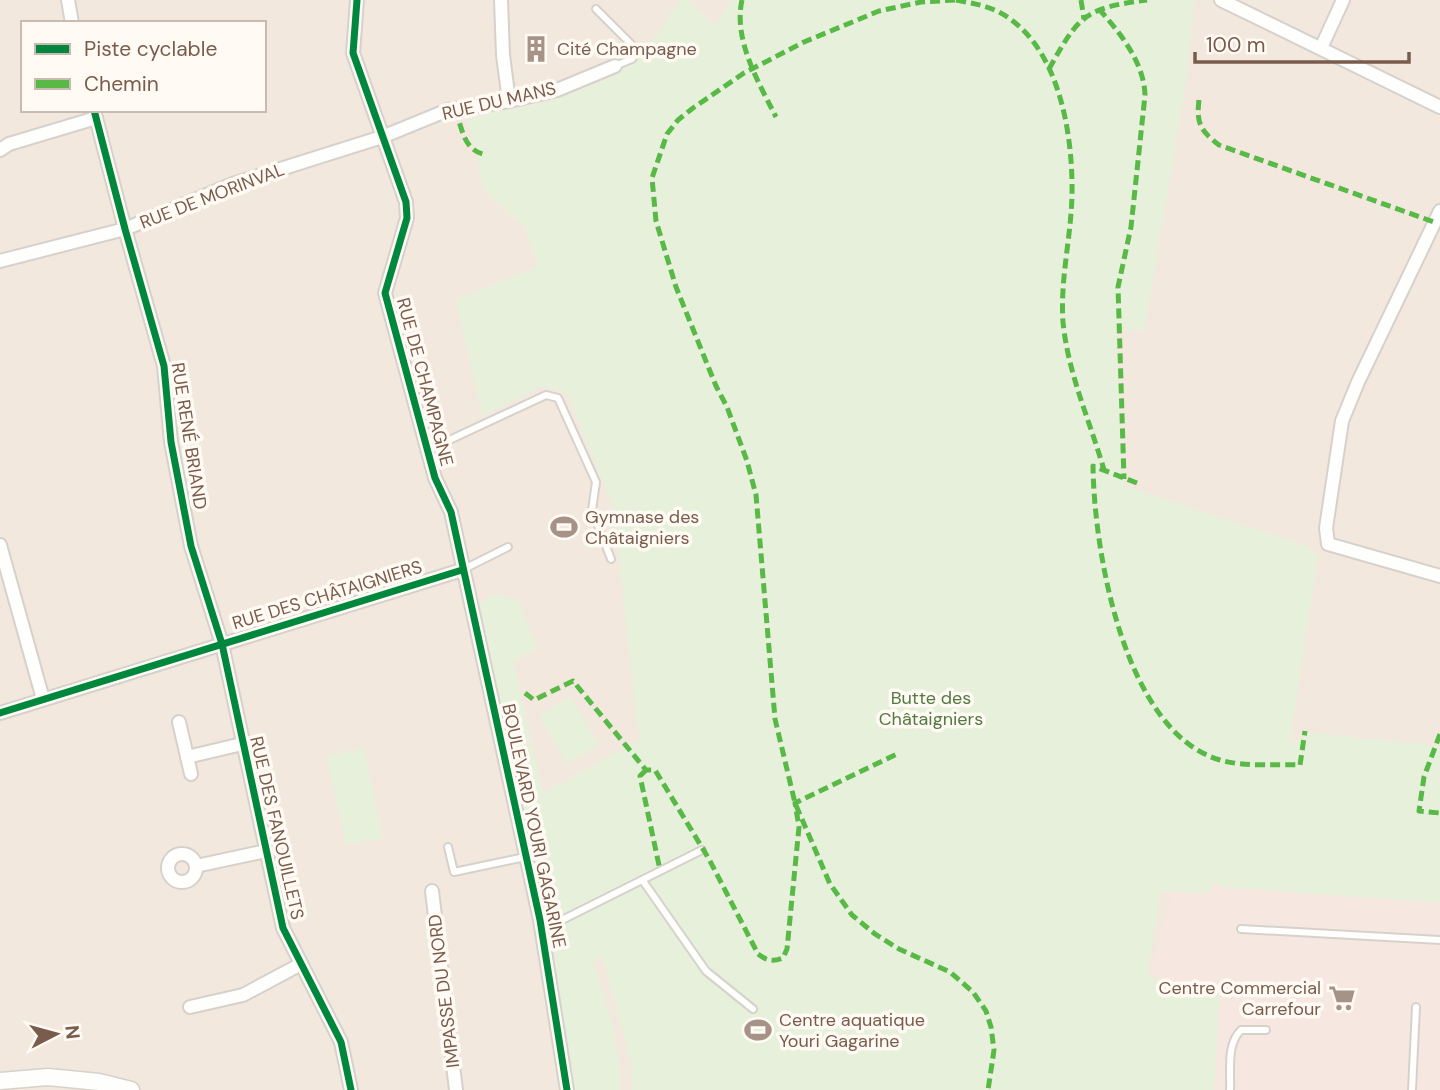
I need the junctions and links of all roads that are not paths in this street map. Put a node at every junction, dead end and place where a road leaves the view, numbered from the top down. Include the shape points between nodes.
1 (68, 0) edge
2 (357, 0) edge
3 (501, 0) edge
4 (1221, 0) edge
5 (1343, 0) edge
6 (596, 9) dead end
7 (72, 21) edge
8 (1321, 48) junction
9 (615, 66) joint
10 (509, 101) junction
11 (1440, 107) edge
12 (95, 114) edge
13 (382, 137) junction
14 (0, 150) edge
15 (1439, 215) edge
16 (125, 229) junction
17 (0, 261) edge
18 (428, 450) junction
19 (0, 545) edge
20 (508, 547) dead end
21 (611, 559) dead end
22 (462, 570) junction
23 (1440, 576) edge
24 (222, 644) junction
25 (43, 699) junction
26 (0, 713) edge
27 (179, 722) dead end
28 (242, 744) junction
29 (187, 757) junction
30 (191, 774) dead end
31 (448, 847) dead end
32 (702, 850) dead end
33 (266, 851) junction
34 (525, 857) junction
35 (196, 866) dead end
36 (643, 881) junction
37 (432, 891) dead end
38 (1241, 929) dead end
39 (542, 930) junction
40 (1440, 940) edge
41 (301, 964) junction
42 (190, 1007) dead end
43 (1416, 1007) dead end
44 (753, 1009) dead end
45 (1262, 1029) dead end
46 (0, 1081) edge
47 (131, 1090) edge
48 (351, 1090) edge
49 (456, 1090) edge
50 (567, 1090) edge
51 (1230, 1090) edge
52 (1412, 1090) edge

1 - 7 street
2 - 13 street, RUE DE CHAMPAGNE via 353,53
3 - 10 street
4 - 8 street
5 - 8 street
6 - 9 lane via 636,52 632,59
8 - 11 street
9 - 10 street, RUE DU MANS via 557,90
10 - 13 street, RUE DU MANS via 447,110
12 - 14 street
12 - 16 street, RUE RENÉ BRIAND
13 - 16 street, RUE DE MORINVAL via 233,184
13 - 18 street, RUE DE CHAMPAGNE via 406,202 407,218 385,293
15 - 23 street via 1342,421 1326,528 1328,544
16 - 17 street, RUE DE MORINVAL
16 - 24 street, RUE RENÉ BRIAND via 164,366 171,442 191,546
18 - 21 lane via 546,395 558,398 596,482 592,510
18 - 22 street, RUE DE CHAMPAGNE via 451,512
19 - 25 street
20 - 22 lane
22 - 24 street, RUE DES CHÂTAIGNIERS
22 - 34 street, BOULEVARD YOURI GAGARINE
24 - 25 street, RUE DES CHÂTAIGNIERS
24 - 28 street, RUE DES FANOUILLETS
25 - 26 street, RUE DES CHÂTAIGNIERS
27 - 29 street
28 - 29 street
28 - 33 street, RUE DES FANOUILLETS
29 - 30 street
31 - 34 lane via 454,872
32 - 36 lane
33 - 35 street
33 - 41 street, RUE DES FANOUILLETS via 283,928
34 - 39 street, BOULEVARD YOURI GAGARINE
36 - 39 lane
36 - 44 lane via 706,971
37 - 49 street, IMPASSE DU NORD
38 - 40 lane
39 - 50 street, BOULEVARD YOURI GAGARINE
41 - 42 street via 243,995
41 - 48 street, RUE DES FANOUILLETS via 341,1042
43 - 52 lane
45 - 51 lane via 1241,1030 1235,1036
46 - 47 street via 48,1077

